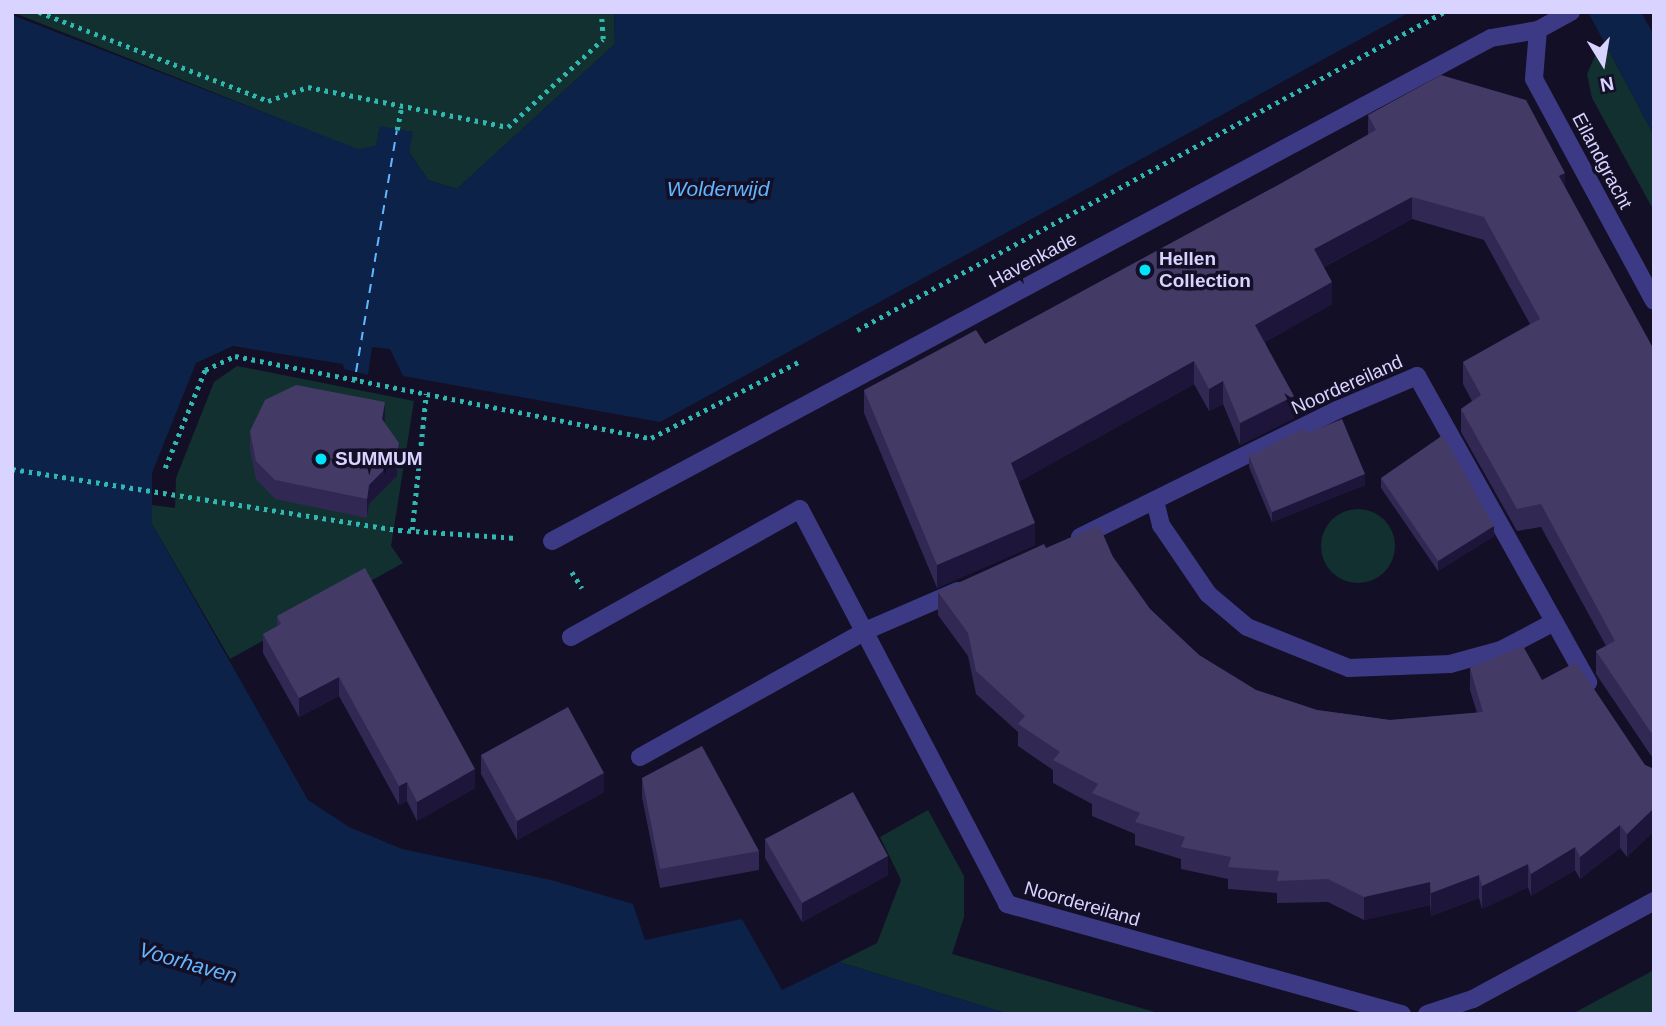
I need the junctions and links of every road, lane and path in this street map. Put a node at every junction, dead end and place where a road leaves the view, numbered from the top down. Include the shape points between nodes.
1 (39, 12) edge
2 (601, 12) edge
3 (1444, 12) edge
4 (1571, 12) edge
5 (1538, 30) junction
6 (402, 105) junction
7 (397, 130) dead end
8 (1654, 301) edge
9 (848, 335) dead end
10 (811, 355) dead end
11 (356, 372) dead end
12 (354, 380) junction
13 (426, 394) junction
14 (165, 468) dead end
15 (12, 469) edge
16 (1155, 501) junction
17 (412, 530) junction
18 (552, 541) junction
19 (1065, 545) edge
20 (977, 583) edge
21 (601, 620) junction
22 (1554, 622) junction
23 (865, 631) junction
24 (571, 637) dead end
25 (1598, 701) edge
26 (640, 757) dead end
27 (1654, 901) edge
28 (1402, 1014) edge
29 (1427, 1014) edge

1 - 6 path via 268,101 308,87
2 - 6 path via 603,39 508,127
3 - 9 path
4 - 5 street
5 - 8 street, Eilandgracht via 1534,79
5 - 18 street, Havenkade via 1491,38
6 - 7 path
10 - 13 path via 651,438
11 - 12 path
12 - 13 path
12 - 14 path via 235,356 205,370
13 - 17 path
15 - 17 path
16 - 19 street, Noordereiland
16 - 22 street via 1161,525 1208,594 1247,627 1349,668 1450,664 1501,650
16 - 22 street, Noordereiland via 1417,376
17 - 18 path
18 - 21 path
20 - 23 street
21 - 23 street, Noordereiland via 800,509
21 - 24 street, Noordereiland
22 - 25 street, Noordereiland
23 - 26 street
23 - 28 street, Noordereiland via 1007,904
27 - 29 street via 1473,999

